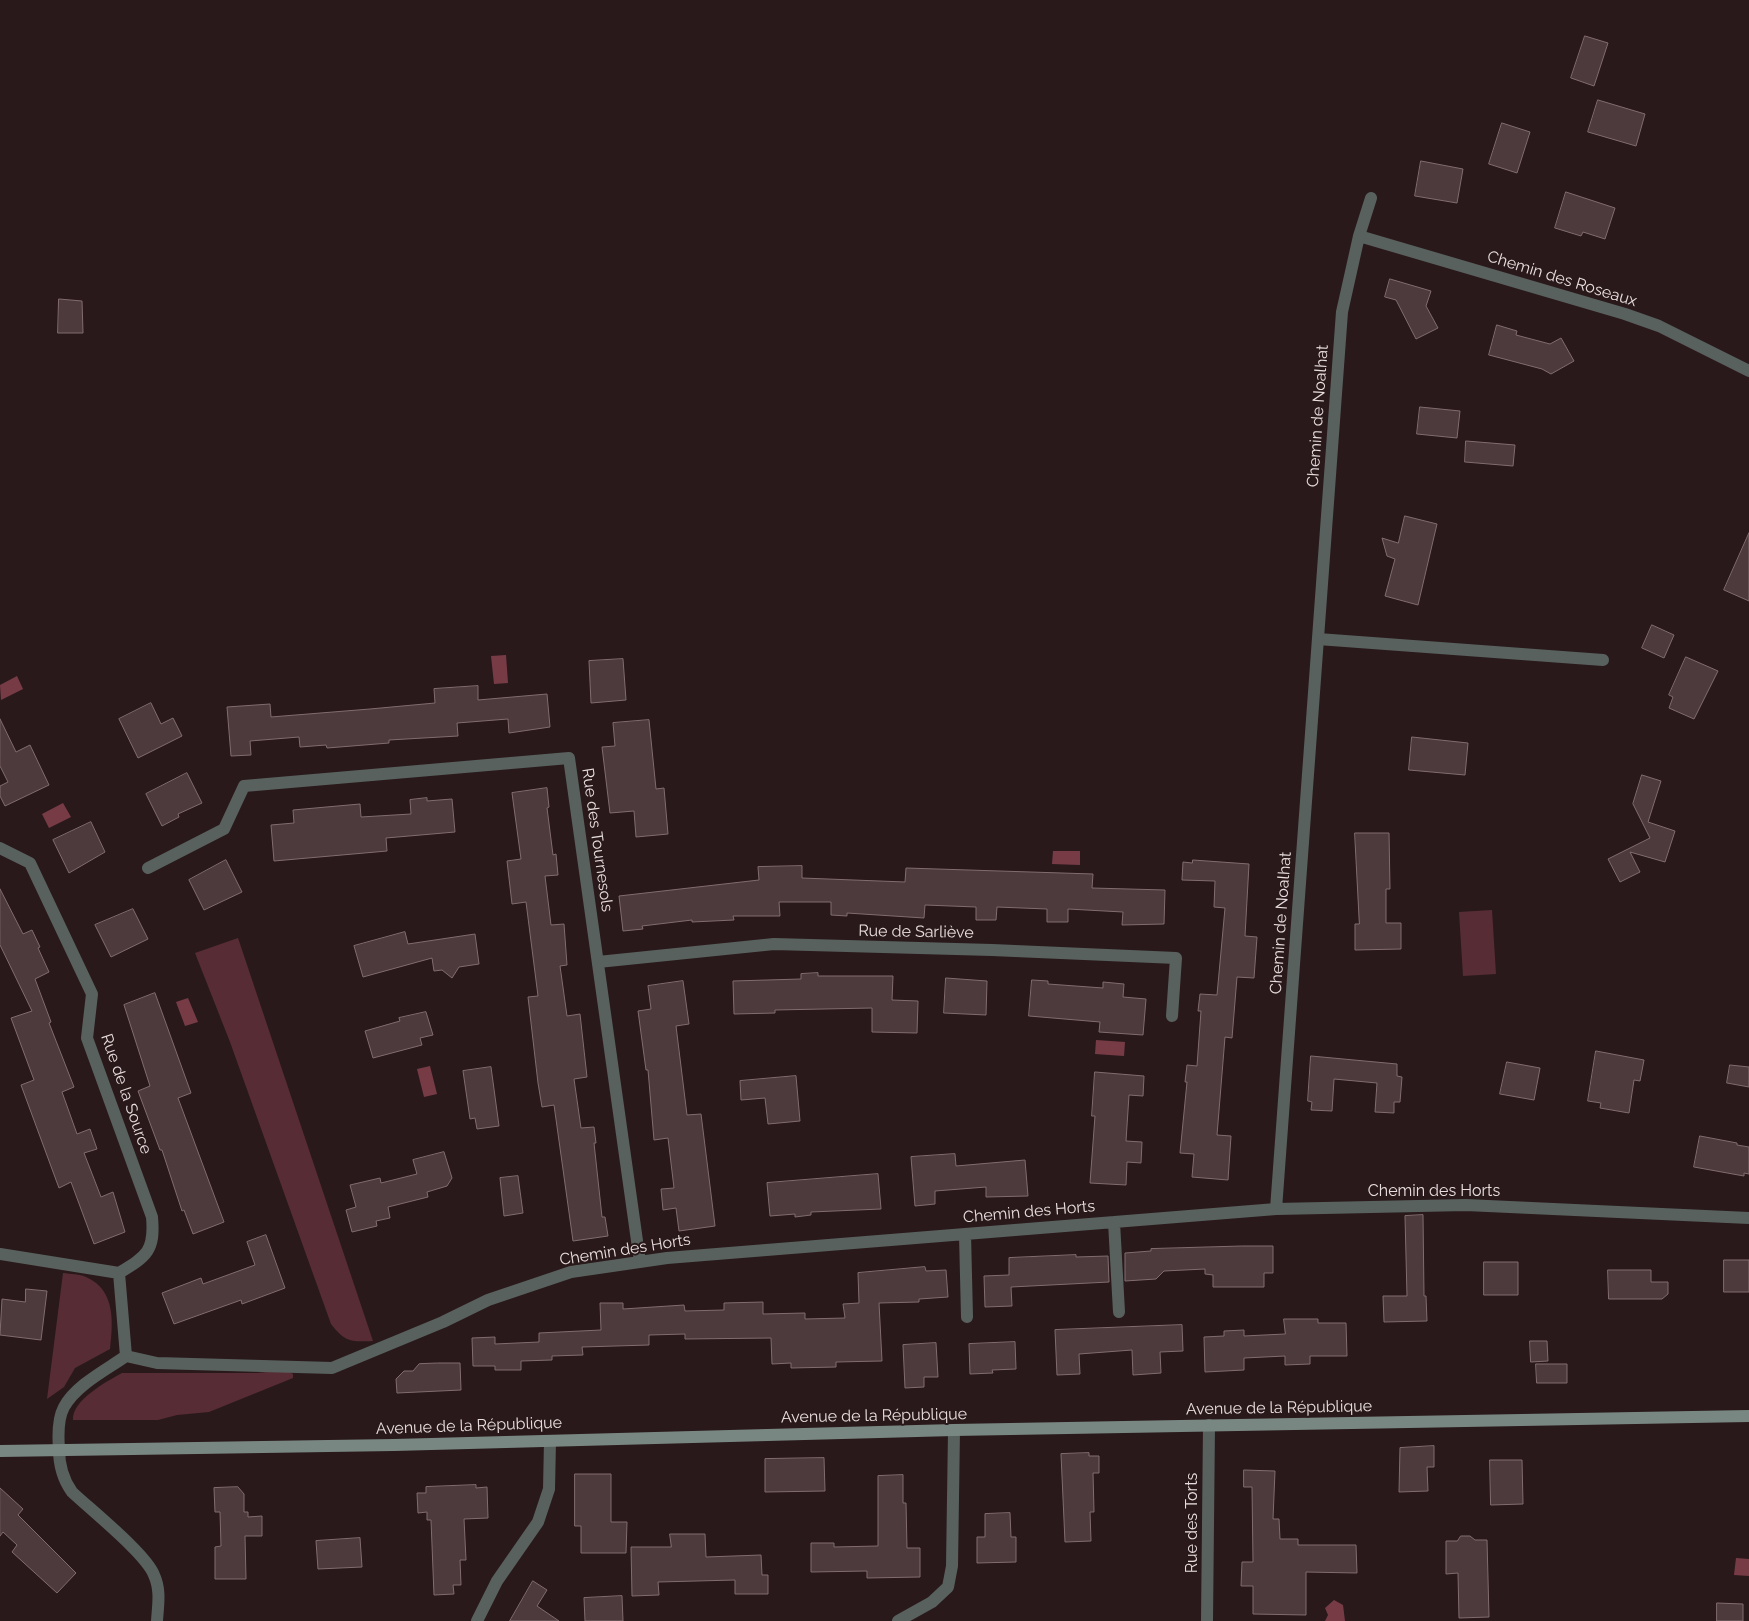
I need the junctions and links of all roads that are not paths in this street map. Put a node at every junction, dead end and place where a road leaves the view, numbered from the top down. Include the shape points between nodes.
1 (1371, 198) dead end
2 (1359, 236) junction
3 (1749, 371) edge
4 (1318, 639) junction
5 (1603, 660) dead end
6 (0, 848) edge
7 (148, 868) dead end
8 (598, 962) junction
9 (1172, 1016) dead end
10 (1276, 1209) junction
11 (1749, 1218) edge
12 (1114, 1222) junction
13 (965, 1234) junction
14 (0, 1254) edge
15 (640, 1262) junction
16 (119, 1273) junction
17 (1119, 1312) dead end
18 (967, 1317) dead end
19 (126, 1356) junction
20 (1749, 1416) edge
21 (1209, 1426) junction
22 (954, 1430) junction
23 (550, 1441) junction
24 (59, 1450) junction
25 (0, 1451) edge
26 (157, 1621) edge
27 (477, 1621) edge
28 (898, 1621) edge
29 (1207, 1621) edge

1 - 2 street, Chemin de Noalhat
2 - 3 street, Chemin des Roseaux via 1625,314 1659,326
2 - 4 street, Chemin de Noalhat via 1342,312
4 - 5 street
4 - 10 street, Chemin de Noalhat
6 - 16 street, Rue de la Source via 30,864 92,994 87,1038 152,1217 154,1238 142,1259
7 - 8 street, Rue des Tournesols via 224,829 244,786 569,758
8 - 9 street, Rue de Sarliève via 774,944 1176,958
8 - 15 street, Rue des Tournesols
10 - 11 street, Chemin des Horts via 1466,1205
10 - 12 street, Chemin des Horts
12 - 13 street, Chemin des Horts
12 - 17 street
13 - 15 street, Chemin des Horts
13 - 18 street
14 - 16 street
15 - 19 street, Chemin des Horts via 570,1272 488,1300 332,1368 157,1363
16 - 19 street
19 - 24 street via 79,1390 64,1407
20 - 21 street, Avenue de la République
21 - 22 street, Avenue de la République
21 - 29 street, Rue des Torts
22 - 23 street, Avenue de la République
22 - 28 street via 952,1566 948,1587 932,1602
23 - 24 street, Avenue de la République
23 - 27 street via 550,1489 538,1522 497,1581
24 - 25 street, Avenue de la République
24 - 26 street via 61,1471 72,1492 145,1560 154,1574 159,1592

